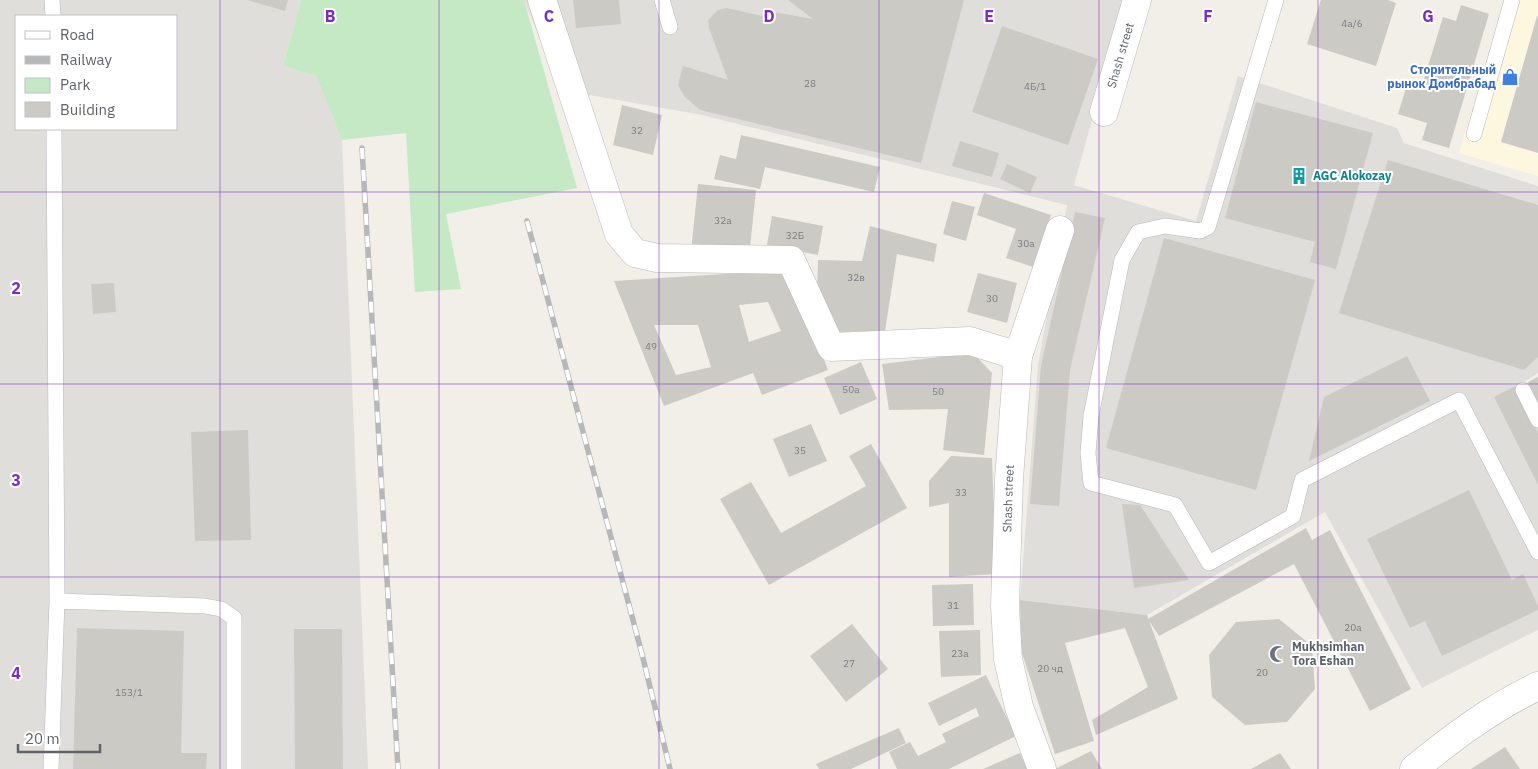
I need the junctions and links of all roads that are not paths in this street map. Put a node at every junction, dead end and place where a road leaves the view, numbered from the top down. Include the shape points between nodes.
1 (52, 0) edge
2 (542, 0) edge
3 (662, 0) edge
4 (1137, 0) edge
5 (1276, 0) edge
6 (1512, 0) edge
7 (53, 15) edge
8 (670, 27) dead end
9 (1104, 112) dead end
10 (54, 130) edge
11 (1474, 134) dead end
12 (1060, 230) dead end
13 (1018, 356) junction
14 (1523, 390) dead end
15 (1538, 420) edge
16 (1538, 552) edge
17 (57, 601) junction
18 (1538, 686) edge
19 (51, 769) edge
20 (234, 769) edge
21 (1042, 769) edge
22 (1414, 769) edge

1 - 7 lane
2 - 13 street via 619,234 635,253 657,258 791,260 831,347 970,341
3 - 8 lane
4 - 9 street, Shash street
5 - 16 lane via 1208,227 1200,232 1165,226 1138,232 1122,260 1091,416 1088,453 1091,483 1175,504 1209,563 1293,516 1302,480 1459,400
6 - 11 lane
10 - 17 lane
12 - 13 street, Shash street
13 - 21 street, Shash street via 1004,606 1008,659 1019,707
14 - 15 lane
17 - 19 lane
17 - 20 lane via 206,606 220,608 234,618
18 - 22 street via 1458,733

